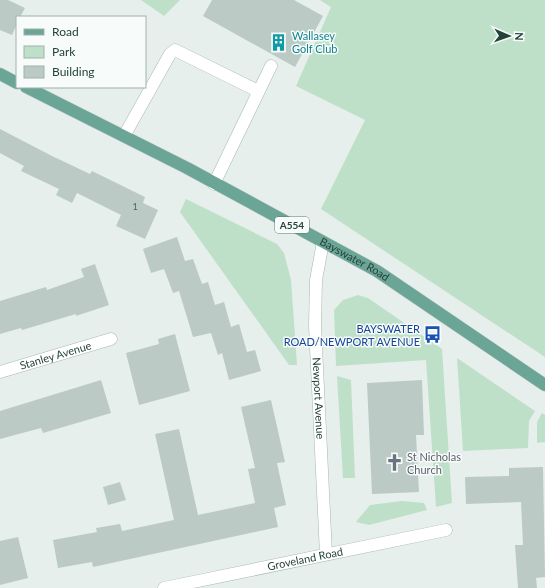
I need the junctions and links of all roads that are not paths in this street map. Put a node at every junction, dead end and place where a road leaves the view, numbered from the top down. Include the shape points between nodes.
1 (271, 66) dead end
2 (0, 74) edge
3 (16, 82) edge
4 (28, 88) edge
5 (258, 91) junction
6 (124, 136) junction
7 (214, 184) junction
8 (323, 242) junction
9 (110, 339) dead end
10 (0, 372) edge
11 (545, 385) edge
12 (446, 530) dead end
13 (326, 554) junction
14 (164, 588) edge

1 - 5 street
2 - 3 main road
4 - 6 main road, Bayswater Road / A554
5 - 6 street via 175,50 170,54
5 - 7 street
6 - 7 main road, Bayswater Road / A554
7 - 8 main road, Bayswater Road / A554
8 - 11 main road, Bayswater Road / A554 via 377,271
8 - 13 street, Newport Avenue via 316,280 315,326
9 - 10 street, Stanley Avenue
12 - 13 street, Groveland Road
13 - 14 street, Groveland Road

